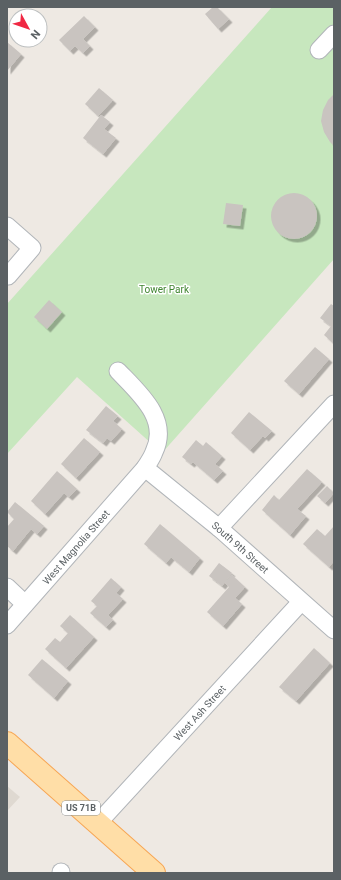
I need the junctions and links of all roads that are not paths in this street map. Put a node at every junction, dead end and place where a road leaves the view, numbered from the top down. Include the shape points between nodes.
1 (334, 34) edge
2 (319, 50) dead end
3 (7, 226) edge
4 (7, 275) edge
5 (118, 371) dead end
6 (334, 404) edge
7 (145, 468) junction
8 (219, 528) junction
9 (7, 587) edge
10 (301, 602) junction
11 (25, 604) junction
12 (7, 625) edge
13 (334, 630) edge
14 (7, 743) edge
15 (98, 823) junction
16 (153, 873) edge

1 - 2 street
3 - 4 street via 32,248
5 - 7 street, West Magnolia Street via 146,400 158,423 155,451
6 - 8 street
7 - 8 street, South 9th Street
7 - 11 street, West Magnolia Street
8 - 10 street, South 9th Street
9 - 11 street
10 - 13 street, South 9th Street
10 - 15 street, West Ash Street
11 - 12 street, West Magnolia Street
14 - 15 main road, US 71B
15 - 16 main road, US 71B

